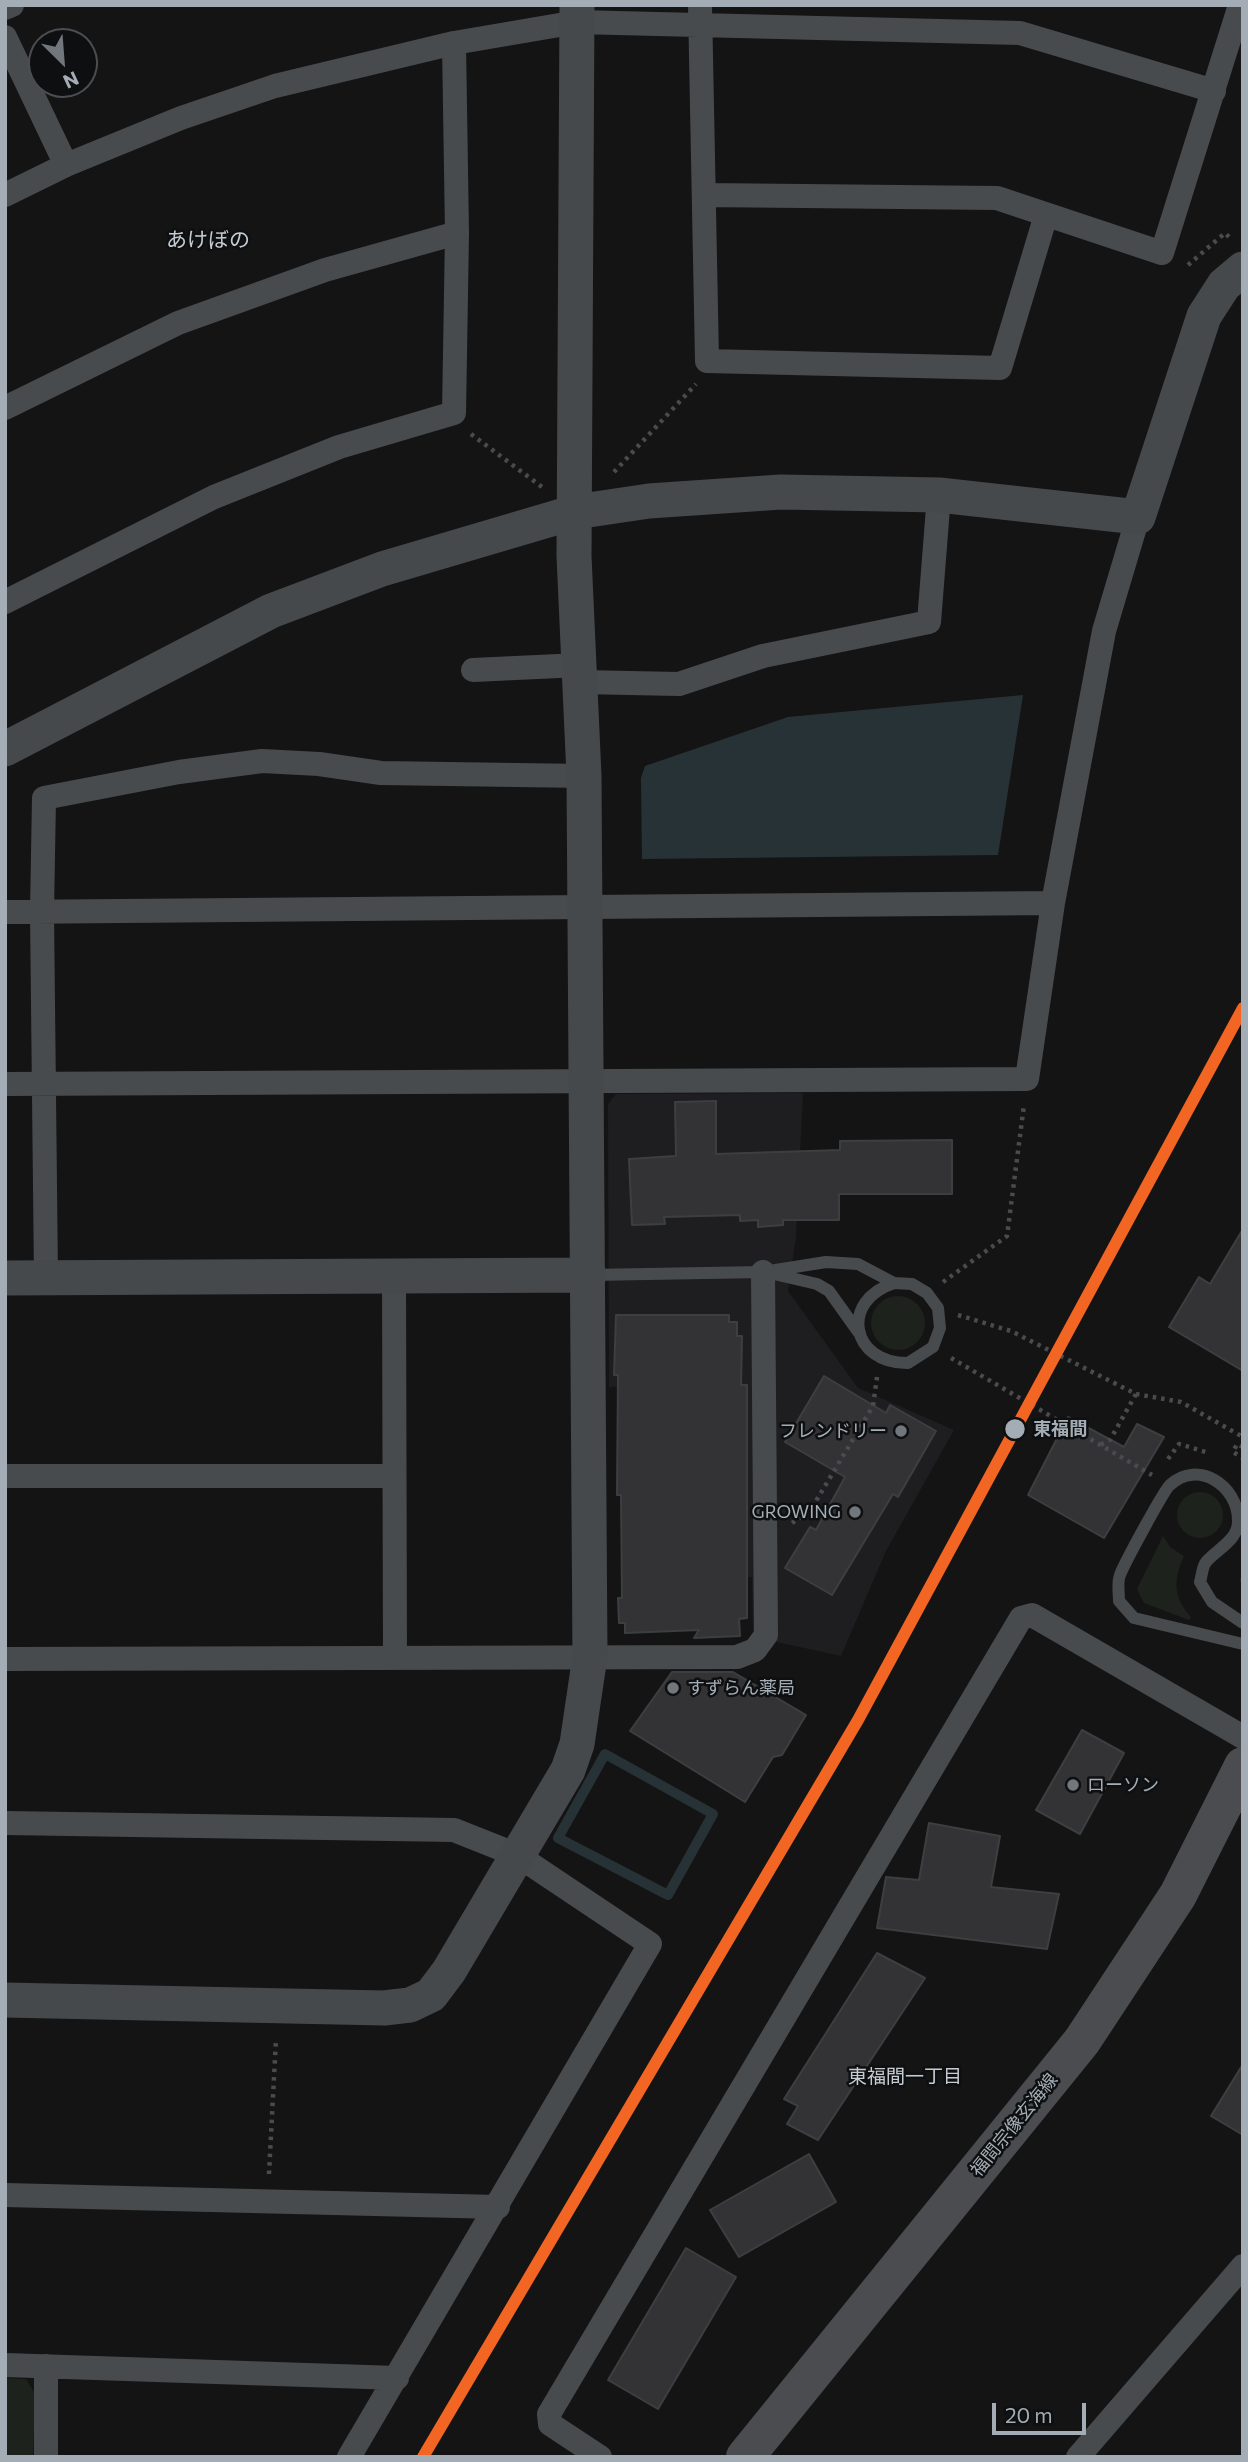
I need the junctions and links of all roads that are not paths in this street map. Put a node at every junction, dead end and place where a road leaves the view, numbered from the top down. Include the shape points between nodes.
1 (12, 5) edge
2 (1240, 5) edge
3 (5, 8) edge
4 (577, 14) edge
5 (700, 14) edge
6 (5, 37) edge
7 (454, 43) junction
8 (1214, 91) junction
9 (66, 165) junction
10 (5, 195) edge
11 (705, 195) junction
12 (1046, 215) junction
13 (457, 233) junction
14 (1240, 257) edge
15 (5, 408) edge
16 (939, 495) junction
17 (575, 512) junction
18 (1138, 517) junction
19 (5, 602) edge
20 (473, 670) dead end
21 (580, 674) junction
22 (5, 749) edge
23 (584, 776) junction
24 (1053, 903) junction
25 (584, 909) junction
26 (5, 912) edge
27 (42, 912) junction
28 (588, 1080) junction
29 (43, 1083) junction
30 (5, 1084) edge
31 (763, 1272) junction
32 (394, 1275) junction
33 (589, 1275) junction
34 (5, 1278) edge
35 (46, 1278) junction
36 (894, 1283) junction
37 (859, 1333) junction
38 (5, 1476) edge
39 (393, 1476) junction
40 (1243, 1623) edge
41 (1243, 1644) edge
42 (590, 1656) junction
43 (395, 1658) junction
44 (5, 1659) edge
45 (1243, 1737) edge
46 (1243, 1766) edge
47 (5, 1823) edge
48 (517, 1855) junction
49 (5, 2000) edge
50 (5, 2195) edge
51 (498, 2207) junction
52 (1243, 2266) edge
53 (5, 2365) edge
54 (47, 2366) junction
55 (397, 2378) junction
56 (46, 2457) edge
57 (349, 2457) edge
58 (600, 2457) edge
59 (746, 2457) edge
60 (1077, 2457) edge

1 - 3 street
2 - 8 street
4 - 5 street
4 - 7 street
4 - 17 street
5 - 8 street via 1020,33
5 - 11 street
6 - 9 street
7 - 9 street via 275,86
7 - 13 street
8 - 12 street via 1162,253
9 - 10 street
11 - 12 street via 997,198
11 - 12 street via 707,361 1000,368
13 - 15 street via 325,270 178,323
13 - 19 street via 454,413 339,447 214,497
14 - 18 street via 1204,316
16 - 17 street via 781,492 649,501
16 - 18 street
16 - 21 street via 929,622 763,656 679,684
17 - 21 street
17 - 22 street via 382,569 271,611
18 - 24 street via 1104,631
20 - 21 street
21 - 23 street
23 - 25 street
23 - 27 street via 381,773 262,761 44,798
24 - 25 street
24 - 28 street via 1027,1079
25 - 27 street
25 - 28 street
26 - 27 street
27 - 29 street
28 - 29 street
28 - 33 street
29 - 30 street
29 - 35 street
31 - 33 lane
31 - 36 lane via 826,1262 858,1264
31 - 37 lane via 829,1291
31 - 42 street via 766,1635 755,1650 737,1657
32 - 33 street
32 - 35 street
32 - 39 street
33 - 42 street
34 - 35 street
36 - 37 lane via 878,1288 865,1300
36 - 37 lane via 912,1284 927,1293 938,1308 940,1328 933,1347 908,1363 879,1359 866,1348
38 - 39 street
39 - 43 street
40 - 41 lane via 1212,1602 1200,1582 1205,1563 1230,1541 1239,1522 1235,1506 1227,1489 1209,1476 1192,1474 1169,1485 1118,1577 1119,1601 1134,1618
42 - 43 street
42 - 48 street via 578,1744 568,1770
43 - 44 street
45 - 58 street via 1032,1615 1021,1618 549,2414 550,2424
46 - 59 main road, 福間宗像玄海線 via 1178,1895 1082,2041
47 - 48 street via 454,1830
48 - 49 street via 449,1971 431,1995 410,2005 277,2007
48 - 51 street via 650,1944
50 - 51 street
51 - 55 street
52 - 60 street
53 - 54 street
54 - 55 street
54 - 56 street
55 - 57 street

